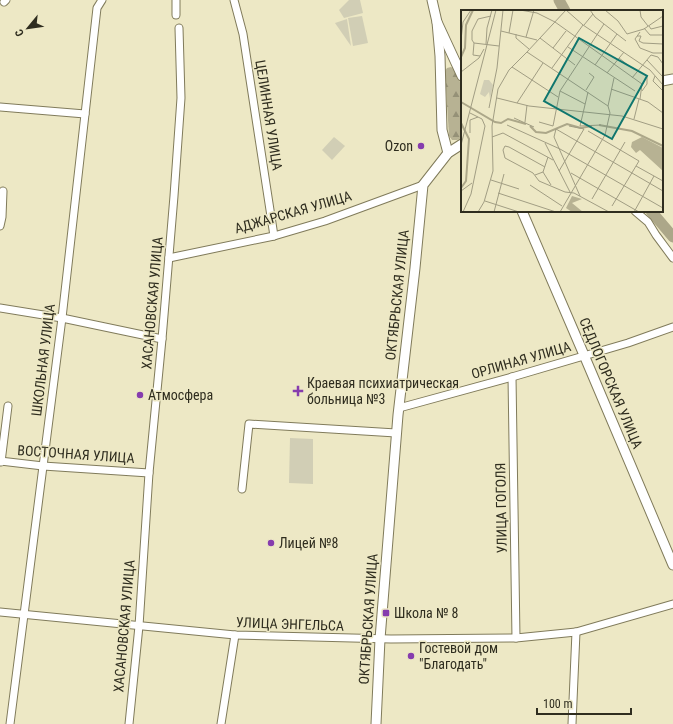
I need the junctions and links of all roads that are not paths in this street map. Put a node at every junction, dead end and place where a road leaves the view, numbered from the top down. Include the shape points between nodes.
1 (102, 0) edge
2 (176, 0) edge
3 (234, 0) edge
4 (432, 0) edge
5 (176, 15) dead end
6 (437, 22) junction
7 (179, 28) dead end
8 (461, 74) edge
9 (673, 79) edge
10 (663, 82) edge
11 (0, 107) edge
12 (85, 114) junction
13 (461, 145) edge
14 (448, 153) junction
15 (423, 185) junction
16 (3, 191) dead end
17 (522, 212) edge
18 (636, 212) edge
19 (0, 226) edge
20 (274, 236) junction
21 (169, 258) junction
22 (673, 258) edge
23 (0, 308) edge
24 (62, 318) junction
25 (673, 327) edge
26 (162, 339) junction
27 (584, 355) junction
28 (512, 377) junction
29 (8, 406) dead end
30 (399, 408) junction
31 (396, 433) junction
32 (0, 462) edge
33 (43, 466) junction
34 (149, 473) junction
35 (242, 489) dead end
36 (673, 566) edge
37 (673, 604) edge
38 (0, 612) edge
39 (24, 615) junction
40 (139, 626) junction
41 (576, 632) junction
42 (235, 635) junction
43 (516, 638) junction
44 (380, 639) junction
45 (10, 724) edge
46 (129, 724) edge
47 (221, 724) edge
48 (376, 724) edge
49 (572, 724) edge

1 - 12 street, ШКОЛЬНАЯ УЛИЦА via 97,8
2 - 5 street
3 - 20 street, ЦЕЛИННАЯ УЛИЦА via 243,34
4 - 6 main road
6 - 8 main road
6 - 14 main road via 442,130
7 - 21 street, ХАСАНОВСКАЯ УЛИЦА via 180,98
9 - 10 main road
11 - 12 street
12 - 24 street, ШКОЛЬНАЯ УЛИЦА
13 - 14 main road
14 - 15 main road
15 - 20 street, АДЖАРСКАЯ УЛИЦА via 325,221
15 - 30 main road, ОКТЯБРЬСКАЯ УЛИЦА
16 - 19 street
17 - 27 main road, СЕДЛОГОРСКАЯ УЛИЦА
18 - 22 street via 648,222
20 - 21 street, АДЖАРСКАЯ УЛИЦА
21 - 26 street, ХАСАНОВСКАЯ УЛИЦА
23 - 24 street
24 - 26 street
24 - 33 street, ШКОЛЬНАЯ УЛИЦА
25 - 27 street, ОРЛИНАЯ УЛИЦА
26 - 34 street, ХАСАНОВСКАЯ УЛИЦА
27 - 28 street, ОРЛИНАЯ УЛИЦА
27 - 36 main road, СЕДЛОГОРСКАЯ УЛИЦА
28 - 30 street, ОРЛИНАЯ УЛИЦА
28 - 43 street, УЛИЦА ГОГОЛЯ
29 - 32 street, ВОСТОЧНАЯ УЛИЦА
30 - 31 main road, ОКТЯБРЬСКАЯ УЛИЦА
31 - 35 street via 249,424
31 - 44 main road, ОКТЯБРЬСКАЯ УЛИЦА
32 - 33 street, ВОСТОЧНАЯ УЛИЦА
33 - 34 street, ВОСТОЧНАЯ УЛИЦА
33 - 39 street, ШКОЛЬНАЯ УЛИЦА
34 - 40 street, ХАСАНОВСКАЯ УЛИЦА
37 - 41 street, УЛИЦА ЭНГЕЛЬСА
38 - 39 street, УЛИЦА ЭНГЕЛЬСА
39 - 40 street, УЛИЦА ЭНГЕЛЬСА
39 - 45 street, ШКОЛЬНАЯ УЛИЦА
40 - 42 street, УЛИЦА ЭНГЕЛЬСА
40 - 46 street, ХАСАНОВСКАЯ УЛИЦА
41 - 43 street, УЛИЦА ЭНГЕЛЬСА
41 - 49 street
42 - 44 street, УЛИЦА ЭНГЕЛЬСА
42 - 47 street
43 - 44 street, УЛИЦА ЭНГЕЛЬСА
44 - 48 main road, ОКТЯБРЬСКАЯ УЛИЦА

